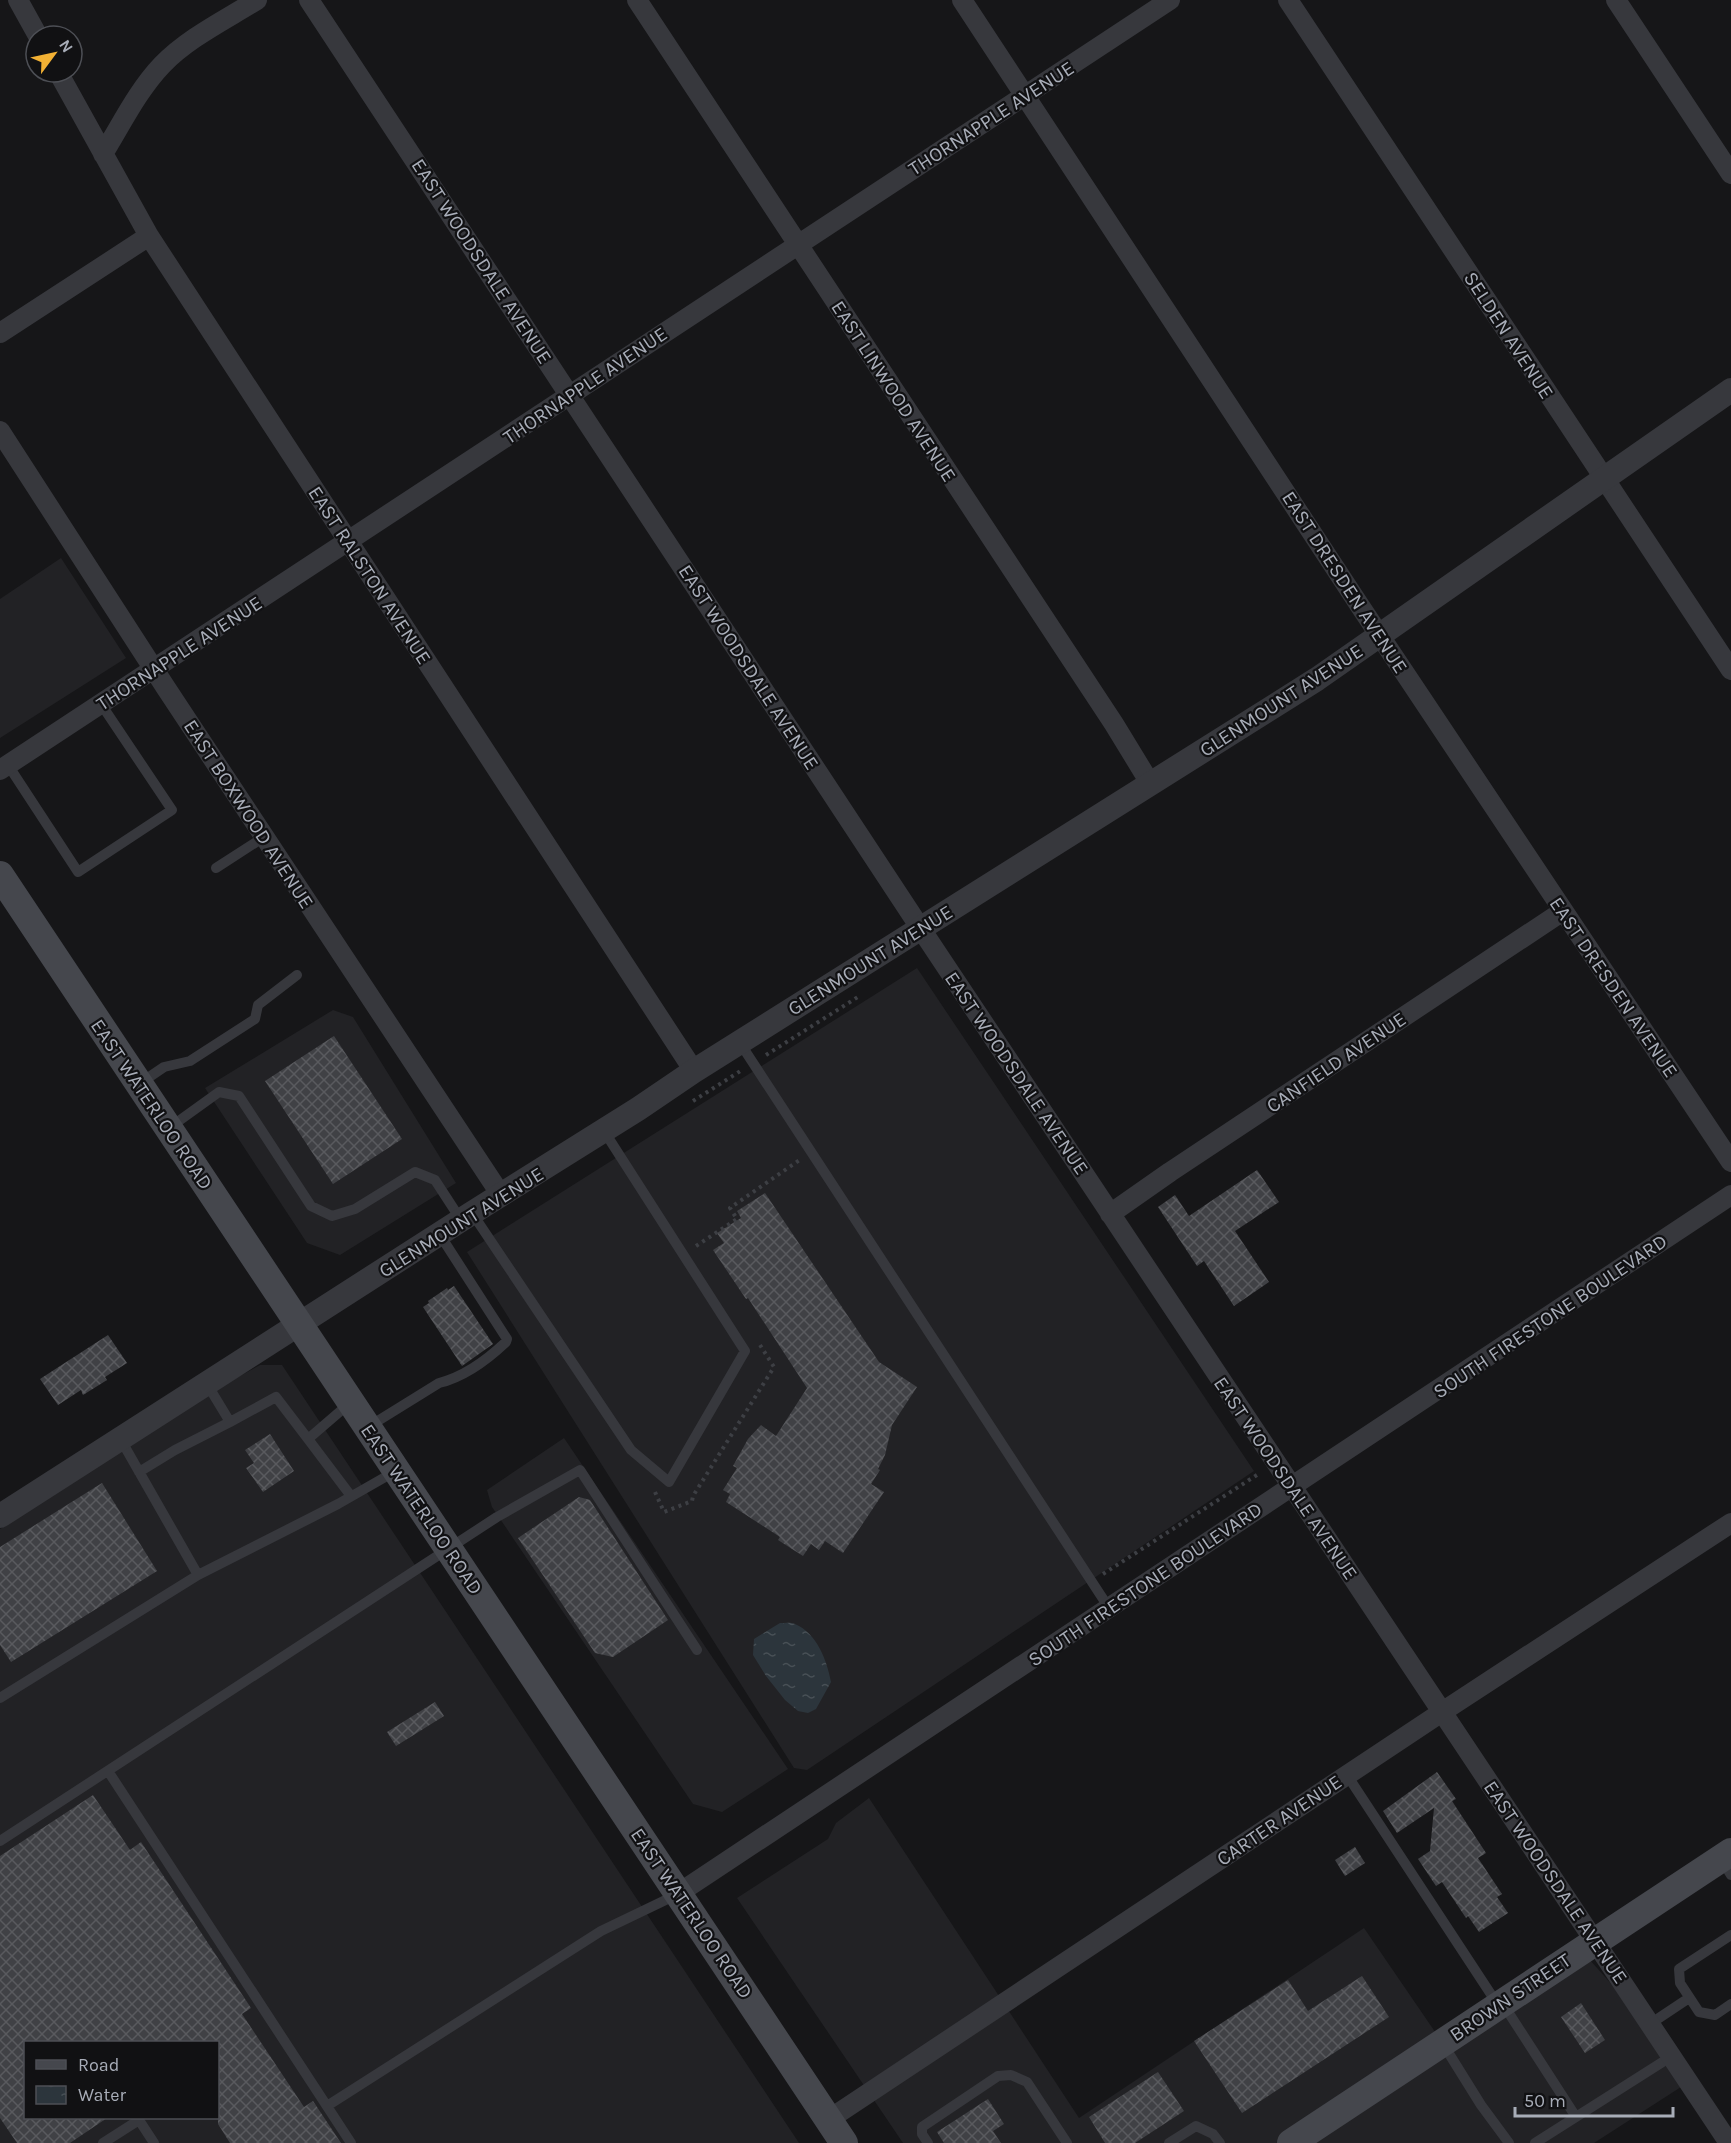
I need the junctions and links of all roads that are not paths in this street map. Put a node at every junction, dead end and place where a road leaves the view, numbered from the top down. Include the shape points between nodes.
1 (18, 0) edge
2 (257, 0) edge
3 (309, 0) edge
4 (637, 0) edge
5 (962, 0) edge
6 (1170, 0) edge
7 (1288, 0) edge
8 (1616, 0) edge
9 (31, 24) edge
10 (65, 84) edge
11 (1024, 96) junction
12 (103, 154) junction
13 (1731, 174) edge
14 (149, 236) junction
15 (798, 244) junction
16 (0, 333) edge
17 (1731, 390) edge
18 (570, 394) junction
19 (0, 431) edge
20 (1604, 479) junction
21 (348, 542) junction
22 (1380, 636) junction
23 (154, 670) junction
24 (1731, 670) edge
25 (101, 704) junction
26 (4, 767) edge
27 (1150, 783) junction
28 (264, 837) junction
29 (216, 868) dead end
30 (0, 875) edge
31 (1563, 911) junction
32 (921, 929) junction
33 (297, 975) dead end
34 (740, 1043) junction
35 (694, 1071) junction
36 (139, 1084) junction
37 (168, 1128) junction
38 (604, 1131) junction
39 (1731, 1162) edge
40 (501, 1195) junction
41 (1731, 1195) edge
42 (1110, 1214) junction
43 (467, 1217) junction
44 (440, 1235) junction
45 (300, 1324) junction
46 (207, 1384) junction
47 (351, 1402) junction
48 (230, 1422) junction
49 (368, 1427) junction
50 (308, 1439) junction
51 (121, 1440) junction
52 (397, 1470) junction
53 (139, 1472) junction
54 (1292, 1487) junction
55 (351, 1496) junction
56 (0, 1516) edge
57 (1731, 1522) edge
58 (450, 1549) junction
59 (198, 1575) junction
60 (1109, 1608) junction
61 (697, 1650) dead end
62 (0, 1698) edge
63 (1442, 1712) junction
64 (108, 1771) junction
65 (1347, 1775) junction
66 (0, 1841) edge
67 (1728, 1862) edge
68 (679, 1893) junction
69 (1731, 1935) edge
70 (1595, 1941) junction
71 (1689, 1998) junction
72 (1500, 2004) junction
73 (1731, 2004) edge
74 (1650, 2024) junction
75 (1442, 2042) junction
76 (1672, 2056) junction
77 (327, 2106) junction
78 (1576, 2117) junction
79 (828, 2120) junction
80 (103, 2143) edge
81 (154, 2143) edge
82 (351, 2143) edge
83 (844, 2143) edge
84 (928, 2143) edge
85 (1066, 2143) edge
86 (1169, 2143) edge
87 (1220, 2143) edge
88 (1291, 2143) edge
89 (1509, 2143) edge
90 (1535, 2143) edge
91 (1729, 2143) edge

1 - 9 street
2 - 12 street via 182,48 160,67
3 - 18 street, EAST WOODSDALE AVENUE
4 - 15 street, EAST LINWOOD AVENUE
5 - 11 street, EAST DRESDEN AVENUE
6 - 11 street, THORNAPPLE AVENUE
7 - 20 street, SELDEN AVENUE
8 - 13 street
10 - 12 street, EAST RALSTON AVENUE
11 - 15 street, THORNAPPLE AVENUE
11 - 22 street, EAST DRESDEN AVENUE
12 - 14 street, EAST RALSTON AVENUE
14 - 16 street
14 - 21 street, EAST RALSTON AVENUE
15 - 18 street, THORNAPPLE AVENUE
15 - 27 street, EAST LINWOOD AVENUE
17 - 20 street, GLENMOUNT AVENUE
18 - 21 street, THORNAPPLE AVENUE
18 - 32 street, EAST WOODSDALE AVENUE
19 - 23 street, EAST BOXWOOD AVENUE
20 - 22 street, GLENMOUNT AVENUE
20 - 24 street, SELDEN AVENUE
21 - 23 street, THORNAPPLE AVENUE
21 - 35 street, EAST RALSTON AVENUE
22 - 27 street, GLENMOUNT AVENUE via 1317,680
22 - 31 street, EAST DRESDEN AVENUE
23 - 25 street, THORNAPPLE AVENUE
23 - 28 street, EAST BOXWOOD AVENUE
25 - 26 street, THORNAPPLE AVENUE
25 - 26 lane via 172,810 78,872
27 - 32 street, GLENMOUNT AVENUE
28 - 29 lane
28 - 40 street, EAST BOXWOOD AVENUE
30 - 36 main road, EAST WATERLOO ROAD
31 - 39 street, EAST DRESDEN AVENUE
31 - 42 street, CANFIELD AVENUE
32 - 34 street, GLENMOUNT AVENUE
32 - 42 street, EAST WOODSDALE AVENUE
33 - 36 lane via 258,1005 255,1019 190,1060 164,1067
34 - 35 street, GLENMOUNT AVENUE
34 - 60 lane
35 - 38 street, GLENMOUNT AVENUE
36 - 37 main road, EAST WATERLOO ROAD
37 - 43 lane via 219,1092 239,1096 311,1206 332,1216 355,1209 415,1172 435,1180
37 - 45 main road, EAST WATERLOO ROAD
38 - 40 street, GLENMOUNT AVENUE
38 - 43 lane via 745,1351 669,1482 631,1450
40 - 43 street, GLENMOUNT AVENUE
41 - 54 street, SOUTH FIRESTONE BOULEVARD
42 - 54 street, EAST WOODSDALE AVENUE
43 - 44 street, GLENMOUNT AVENUE
44 - 45 street, GLENMOUNT AVENUE
44 - 49 lane via 506,1342 491,1356
45 - 46 street, GLENMOUNT AVENUE
45 - 47 main road, EAST WATERLOO ROAD
46 - 48 lane
46 - 51 street, GLENMOUNT AVENUE
47 - 49 main road, EAST WATERLOO ROAD
47 - 50 lane
48 - 50 lane via 276,1397
48 - 53 lane
49 - 52 main road, EAST WATERLOO ROAD
50 - 55 lane
51 - 53 lane
51 - 56 street, GLENMOUNT AVENUE
52 - 55 lane
52 - 58 main road, EAST WATERLOO ROAD
53 - 59 lane
54 - 60 street, SOUTH FIRESTONE BOULEVARD
54 - 63 street, EAST WOODSDALE AVENUE
55 - 59 lane
57 - 63 street, CARTER AVENUE
58 - 61 lane via 580,1470
58 - 64 lane
58 - 68 main road, EAST WATERLOO ROAD
59 - 62 lane
60 - 68 street, SOUTH FIRESTONE BOULEVARD
63 - 65 street, CARTER AVENUE
63 - 70 street, EAST WOODSDALE AVENUE
64 - 66 lane
64 - 77 lane
65 - 72 lane
65 - 79 street, CARTER AVENUE
67 - 70 main road, BROWN STREET
68 - 77 lane via 601,1931
68 - 79 main road, EAST WATERLOO ROAD
69 - 71 lane via 1680,1969 1680,1983
70 - 72 main road, BROWN STREET
70 - 74 street, EAST WOODSDALE AVENUE
71 - 73 lane via 1699,2012 1715,2015
71 - 74 lane
72 - 75 main road, BROWN STREET
72 - 78 lane
74 - 76 street, EAST WOODSDALE AVENUE
75 - 88 main road, BROWN STREET
75 - 89 lane
76 - 78 lane
76 - 91 street, EAST WOODSDALE AVENUE
77 - 82 lane
78 - 90 lane
79 - 83 main road, EAST WATERLOO ROAD
80 - 81 lane via 139,2120
84 - 85 lane via 922,2127 998,2076 1011,2075 1027,2082
86 - 87 lane via 1196,2126 1213,2134

